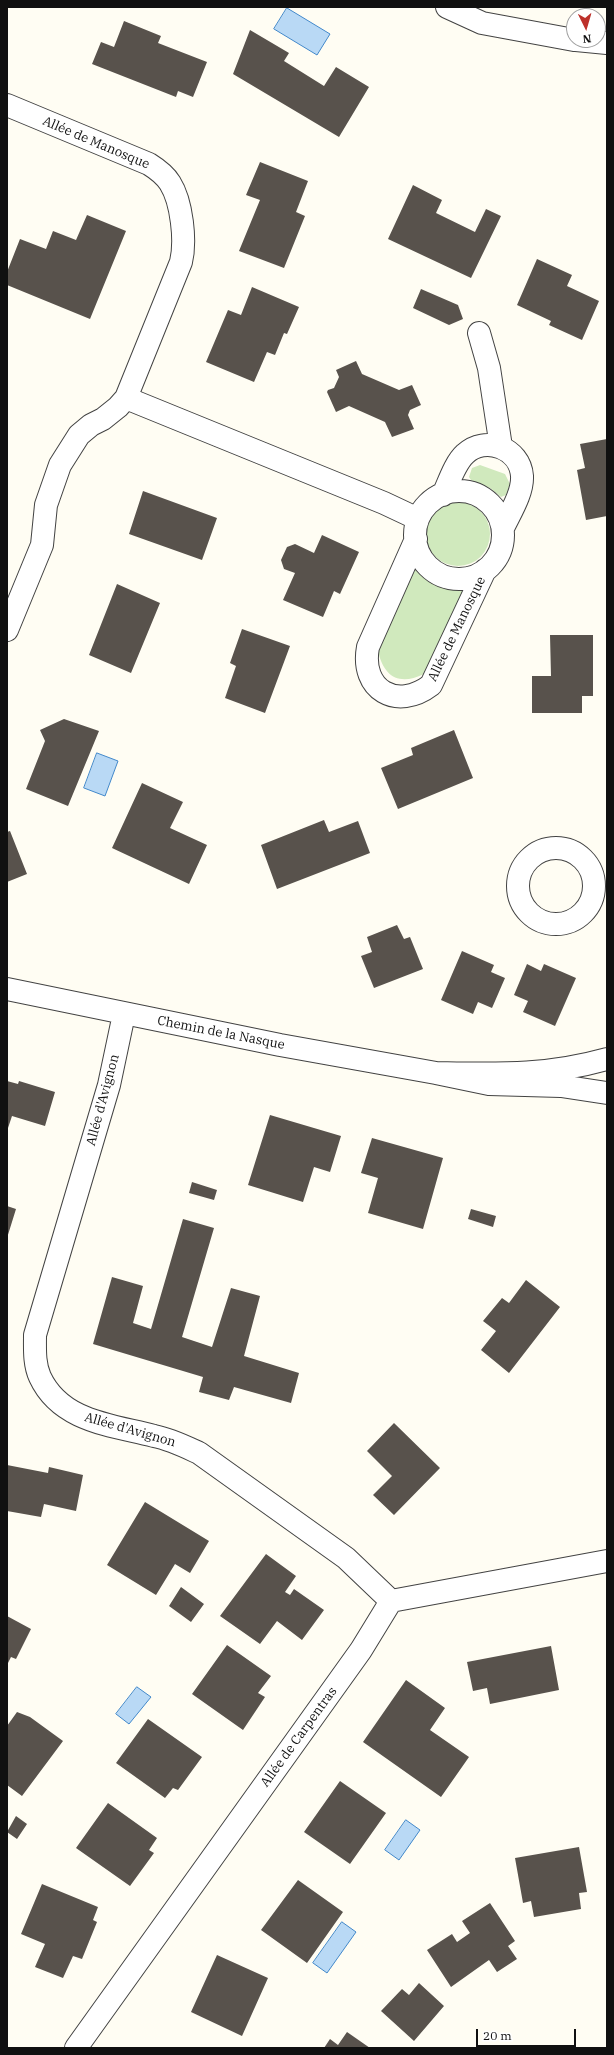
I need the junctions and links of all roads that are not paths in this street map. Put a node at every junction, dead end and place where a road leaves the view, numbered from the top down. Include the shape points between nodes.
1 (447, 7) edge
2 (566, 38) edge
3 (7, 105) edge
4 (479, 332) dead end
5 (126, 398) junction
6 (501, 447) junction
7 (443, 495) junction
8 (503, 528) junction
9 (417, 529) junction
10 (485, 570) junction
11 (7, 630) edge
12 (7, 989) edge
13 (124, 1014) junction
14 (607, 1059) edge
15 (436, 1073) junction
16 (607, 1093) edge
17 (607, 1561) edge
18 (391, 1601) junction
19 (76, 2048) edge

1 - 2 street via 482,23
3 - 5 street, Allée de Manosque via 149,164 170,183 176,196 184,239 181,262
4 - 6 street via 489,368
5 - 9 street via 384,502
5 - 11 street, Allée de Manosque via 113,411 79,435 60,465 46,505 42,545
6 - 7 street, Allée de Manosque via 475,447 464,454
6 - 8 street, Allée de Manosque via 512,454 519,465 522,477
7 - 8 street, Allée de Manosque via 464,491 478,495 490,503 498,514
7 - 9 street, Allée de Manosque via 436,497 426,507
8 - 10 street, Allée de Manosque via 503,543 498,556
9 - 10 street, Allée de Manosque via 417,549 424,562 434,572 448,578 463,580 478,576
9 - 10 street, Allée de Manosque via 368,647 368,672 374,684 384,692 396,697 409,697 431,685
12 - 13 street, Chemin de la Nasque
13 - 15 street, Chemin de la Nasque
13 - 18 street, Allée d'Avignon via 109,1085 35,1335 35,1358 40,1377 52,1395 71,1412 96,1423 155,1436 199,1453 346,1558
14 - 15 street, Chemin de la Nasque via 554,1071 504,1074
15 - 16 street, Chemin de la Nasque via 489,1084 561,1086
17 - 18 street
18 - 19 street, Allée de Carpentras via 361,1650

